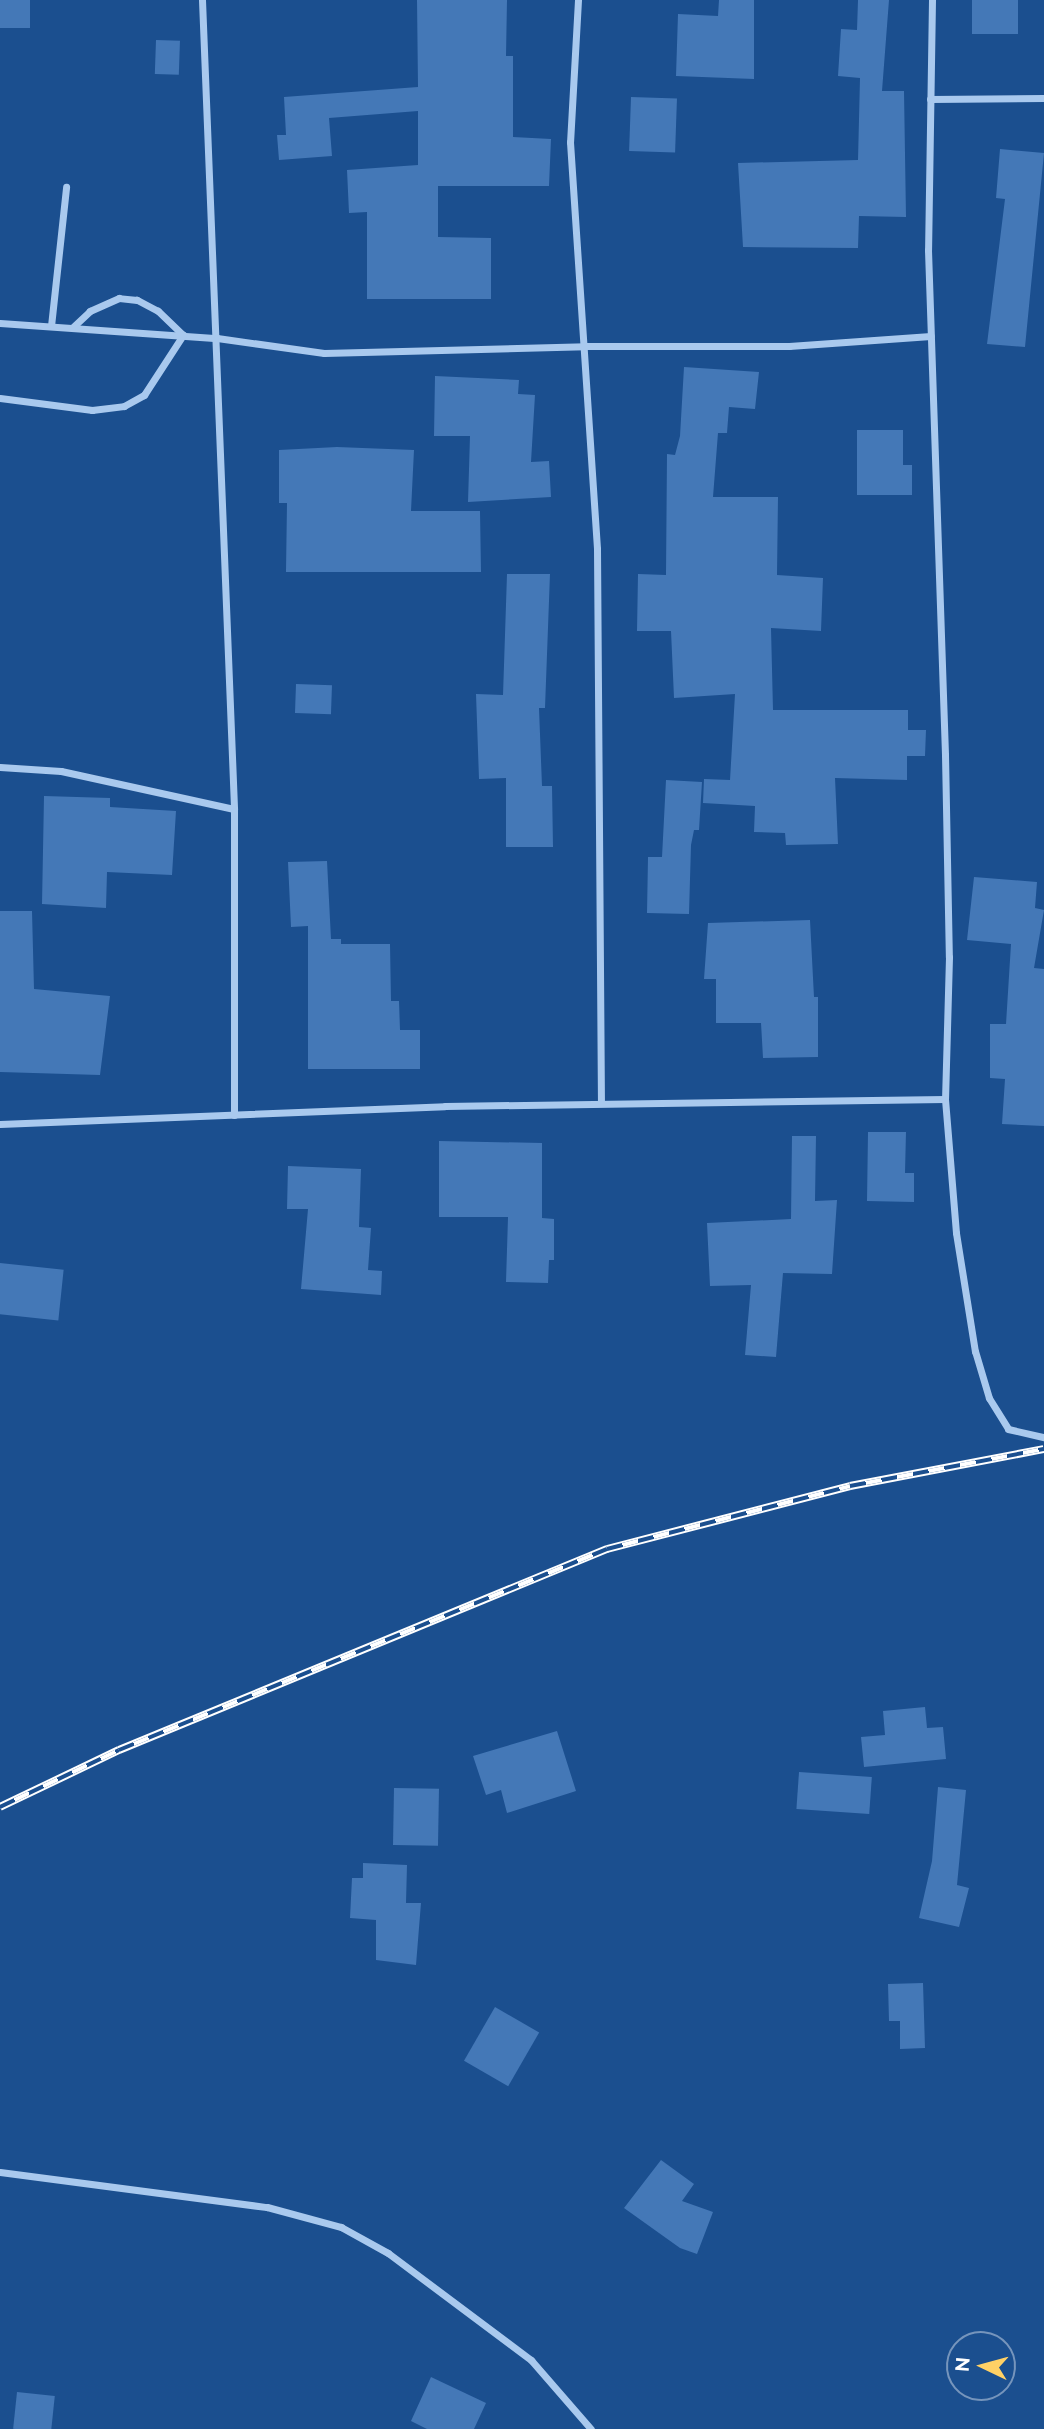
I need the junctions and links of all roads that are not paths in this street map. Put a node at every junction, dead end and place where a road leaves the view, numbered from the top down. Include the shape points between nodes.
1 (202, 0) edge
2 (578, 0) edge
3 (932, 0) edge
4 (1044, 98) edge
5 (930, 99) junction
6 (66, 187) dead end
7 (0, 323) edge
8 (51, 326) junction
9 (73, 327) junction
10 (183, 335) junction
11 (931, 336) junction
12 (217, 338) junction
13 (585, 346) junction
14 (0, 398) edge
15 (0, 767) edge
16 (234, 809) junction
17 (945, 1098) junction
18 (601, 1103) junction
19 (234, 1115) junction
20 (0, 1124) edge
21 (1044, 1437) edge
22 (0, 2172) edge
23 (592, 2429) edge

1 - 12 street via 204,144
2 - 13 street via 570,142
3 - 5 street
4 - 5 street
5 - 11 street
6 - 8 street
7 - 8 street
8 - 9 street
9 - 10 street
9 - 10 street via 98,306 120,298 137,300 158,312
10 - 12 street
10 - 14 street via 144,395 124,406 92,410
11 - 13 street via 789,346
11 - 17 street via 949,957
12 - 13 street via 324,354
12 - 16 street
13 - 18 street via 597,549
15 - 16 street via 61,772
16 - 19 street
17 - 18 street
17 - 21 street via 956,1233 975,1351 989,1398 1008,1429
18 - 19 street
19 - 20 street
22 - 23 street via 267,2207 341,2227 388,2253 531,2360

